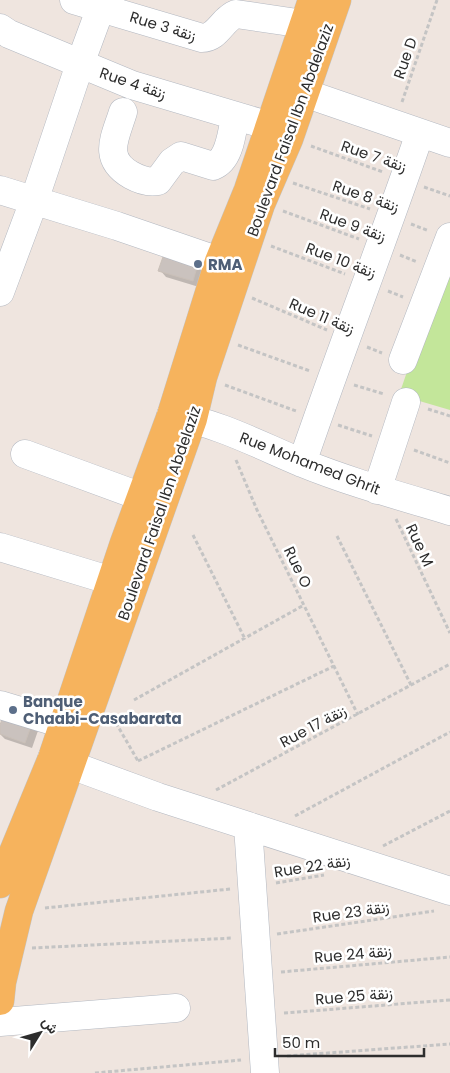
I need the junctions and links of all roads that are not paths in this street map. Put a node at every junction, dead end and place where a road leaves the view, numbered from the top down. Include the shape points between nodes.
1 (74, 0) edge
2 (337, 0) edge
3 (106, 4) edge
4 (308, 12) edge
5 (0, 28) edge
6 (80, 64) junction
7 (294, 89) junction
8 (123, 112) dead end
9 (235, 116) junction
10 (280, 132) junction
11 (420, 133) junction
12 (450, 143) edge
13 (0, 190) edge
14 (34, 201) junction
15 (450, 238) edge
16 (220, 261) junction
17 (0, 292) edge
18 (403, 360) road end
19 (406, 402) dead end
20 (182, 417) junction
21 (25, 454) dead end
22 (302, 463) junction
23 (380, 491) junction
24 (142, 497) junction
25 (450, 511) edge
26 (0, 547) edge
27 (112, 581) junction
28 (0, 705) edge
29 (63, 724) junction
30 (62, 762) junction
31 (257, 829) junction
32 (3, 869) edge
33 (445, 901) edge
34 (0, 1001) edge
35 (176, 1008) dead end
36 (0, 1022) edge
37 (264, 1065) edge

1 - 3 street, Rue 3 زنقة
2 - 7 main road, Boulevard Faisal Ibn Abdelaziz
3 - 4 street, Rue 3 زنقة via 202,38 211,36 236,14
3 - 6 street
4 - 7 main road, Boulevard Faisal Ibn Abdelaziz
5 - 6 street, Rue 4 زنقة
6 - 9 street, Rue 4 زنقة via 132,85
6 - 14 street
7 - 10 main road, Boulevard Faisal Ibn Abdelaziz
7 - 11 street
8 - 9 street via 112,145 115,160 141,181 153,182 158,181 180,156 213,166 218,164 231,139
9 - 10 street, Rue 4 زنقة
10 - 16 main road, Boulevard Faisal Ibn Abdelaziz
10 - 20 main road, Boulevard Faisal Ibn Abdelaziz via 274,177 261,204 203,377
11 - 12 street
11 - 22 street
13 - 14 street
14 - 16 street
14 - 17 street
15 - 18 street
16 - 20 main road, Boulevard Faisal Ibn Abdelaziz
19 - 23 street
20 - 22 street, Rue Mohamed Ghrit via 222,428
20 - 24 main road, Boulevard Faisal Ibn Abdelaziz
20 - 30 main road, Boulevard Faisal Ibn Abdelaziz
21 - 24 street
22 - 23 street, Rue Mohamed Ghrit
23 - 25 street, Rue Mohamed Ghrit
24 - 27 main road, Boulevard Faisal Ibn Abdelaziz
26 - 27 street
27 - 29 main road, Boulevard Faisal Ibn Abdelaziz
28 - 29 street
29 - 30 main road, Boulevard Faisal Ibn Abdelaziz
30 - 31 street
30 - 32 main road, Boulevard Faisal Ibn Abdelaziz
30 - 34 main road, Boulevard Faisal Ibn Abdelaziz via 9,949
31 - 33 street via 354,861
31 - 37 street via 252,886
35 - 36 street

